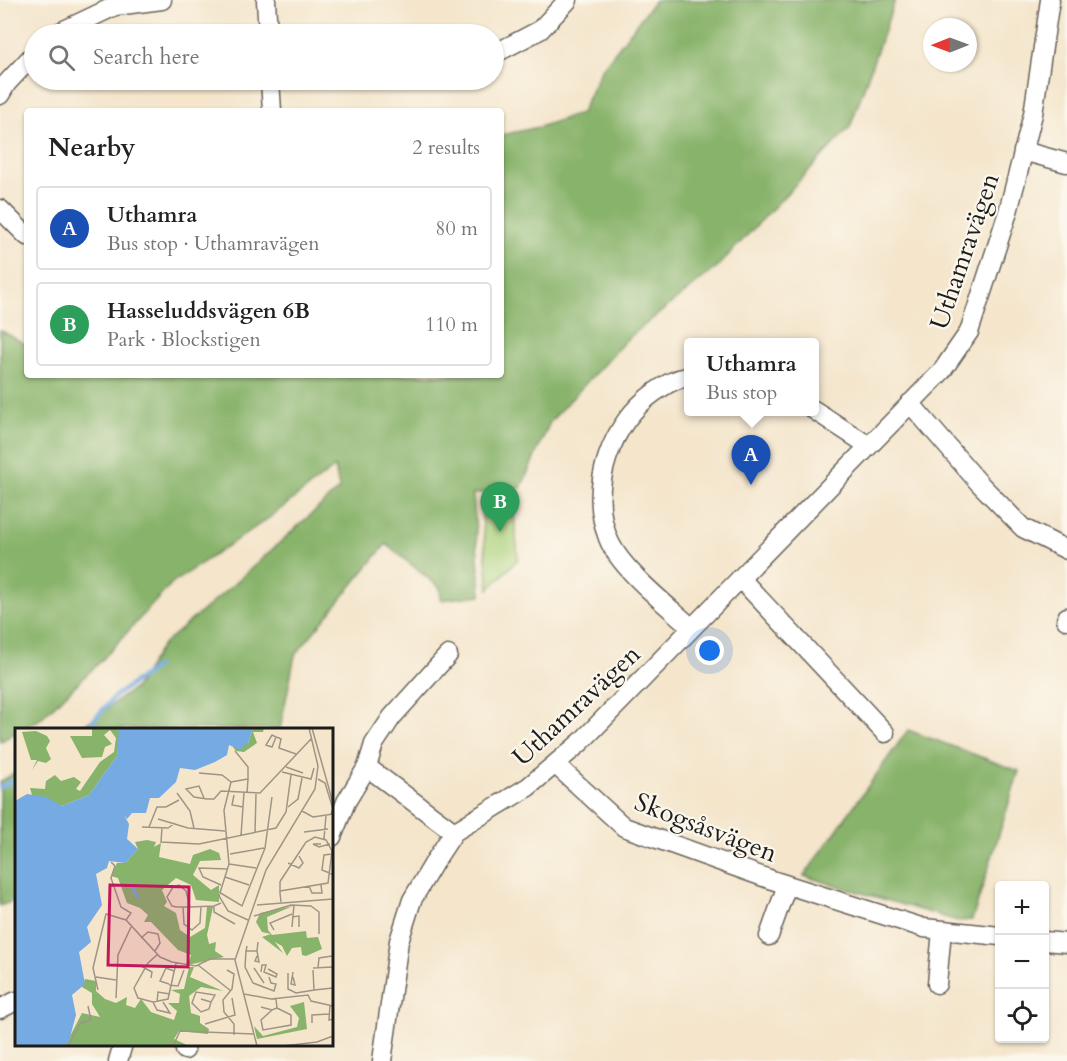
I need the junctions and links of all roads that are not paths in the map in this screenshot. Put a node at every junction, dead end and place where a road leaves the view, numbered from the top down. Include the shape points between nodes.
1 (162, 0) edge
2 (266, 0) edge
3 (568, 0) edge
4 (1050, 0) edge
5 (77, 24) edge
6 (267, 24) edge
7 (504, 49) edge
8 (24, 65) edge
9 (271, 90) edge
10 (0, 95) edge
11 (272, 108) edge
12 (1023, 151) junction
13 (1067, 163) edge
14 (0, 209) edge
15 (24, 233) edge
16 (684, 378) edge
17 (910, 403) junction
18 (819, 413) edge
19 (869, 446) junction
20 (1067, 550) edge
21 (740, 578) junction
22 (692, 628) junction
23 (448, 655) dead end
24 (885, 733) dead end
25 (555, 764) junction
26 (367, 767) junction
27 (454, 832) junction
28 (333, 834) edge
29 (787, 885) junction
30 (942, 930) junction
31 (769, 936) dead end
32 (995, 936) edge
33 (1049, 941) edge
34 (1067, 943) edge
35 (937, 984) dead end
36 (122, 1046) edge
37 (118, 1061) edge
38 (382, 1061) edge

1 - 5 street via 115,6
2 - 6 street
3 - 7 street via 540,30
4 - 12 street, Uthamravägen via 1033,114
8 - 10 street
9 - 11 street
12 - 13 street
12 - 17 street, Uthamravägen via 1008,212 969,332 942,370
14 - 15 street
16 - 22 street via 673,380 640,403 616,435 604,467 601,502 608,539 628,569
17 - 19 street, Uthamravägen
17 - 20 street via 1023,528
18 - 19 street
19 - 21 street, Uthamravägen
21 - 22 street, Uthamravägen
21 - 24 street
22 - 25 street, Uthamravägen
23 - 26 street via 392,717 374,744
25 - 27 street, Uthamravägen via 528,787
25 - 29 street, Skogsåsvägen via 624,827
26 - 27 street
26 - 28 street via 346,802
27 - 38 street, Uthamravägen via 412,900 405,920
29 - 30 street, Skogsåsvägen via 924,928
29 - 31 street, Skogsåsvägen
30 - 32 street, Skogsåsvägen
30 - 35 street
33 - 34 street
36 - 37 street

